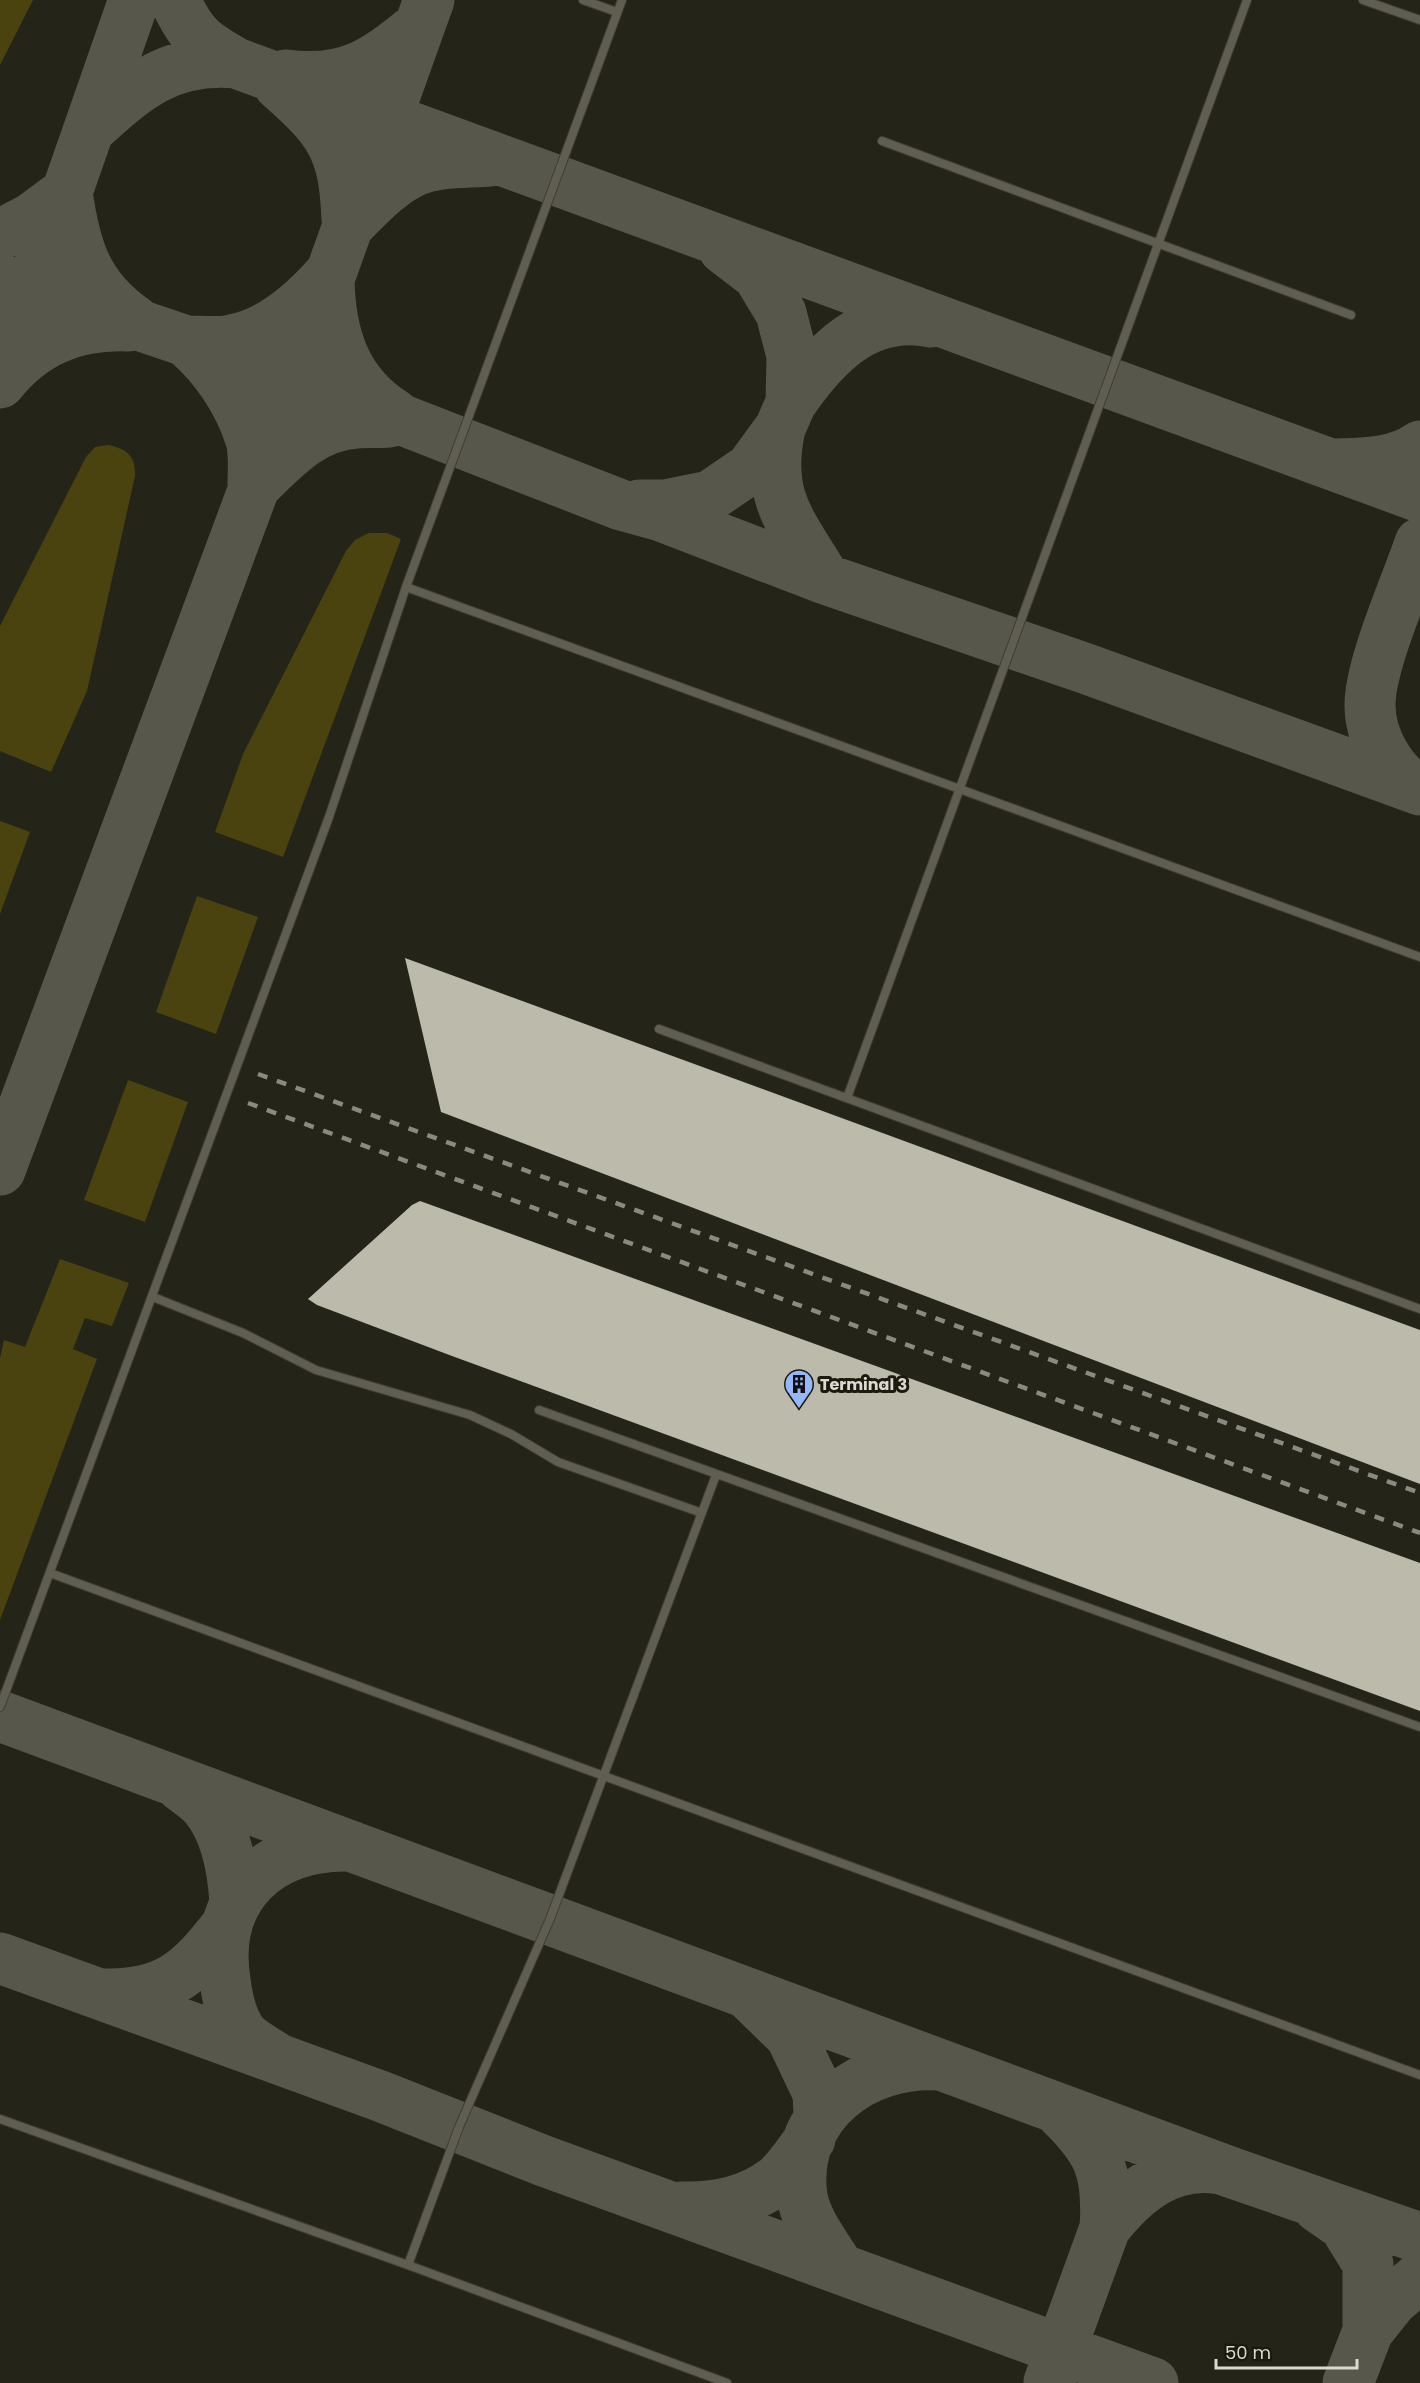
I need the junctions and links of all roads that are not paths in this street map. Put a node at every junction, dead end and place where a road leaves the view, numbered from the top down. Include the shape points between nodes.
1 (583, 0) edge
2 (622, 0) edge
3 (1247, 0) edge
4 (1364, 0) edge
5 (617, 12) junction
6 (1420, 20) edge
7 (882, 141) dead end
8 (1158, 244) junction
9 (1351, 315) dead end
10 (406, 586) junction
11 (962, 788) junction
12 (1420, 957) edge
13 (659, 1029) dead end
14 (848, 1098) junction
15 (153, 1297) junction
16 (1420, 1309) edge
17 (539, 1410) dead end
18 (716, 1475) junction
19 (702, 1512) junction
20 (50, 1573) junction
21 (0, 1707) edge
22 (1420, 1727) edge
23 (603, 1773) junction
24 (1420, 2075) edge
25 (0, 2120) edge
26 (408, 2265) junction
27 (727, 2383) edge

1 - 5 lane
2 - 5 lane
3 - 8 lane
4 - 6 lane
5 - 10 lane
7 - 8 lane
8 - 9 lane
8 - 11 lane
10 - 11 lane
10 - 15 lane via 329,817
11 - 12 lane
11 - 14 lane
13 - 14 lane
14 - 16 lane
15 - 19 lane via 243,1333 316,1370 470,1415 558,1462
15 - 20 lane
17 - 18 lane
18 - 19 lane
18 - 22 lane
19 - 23 lane
20 - 21 lane
20 - 23 lane
23 - 24 lane
23 - 26 lane via 550,1919 459,2127
25 - 26 lane
26 - 27 lane

